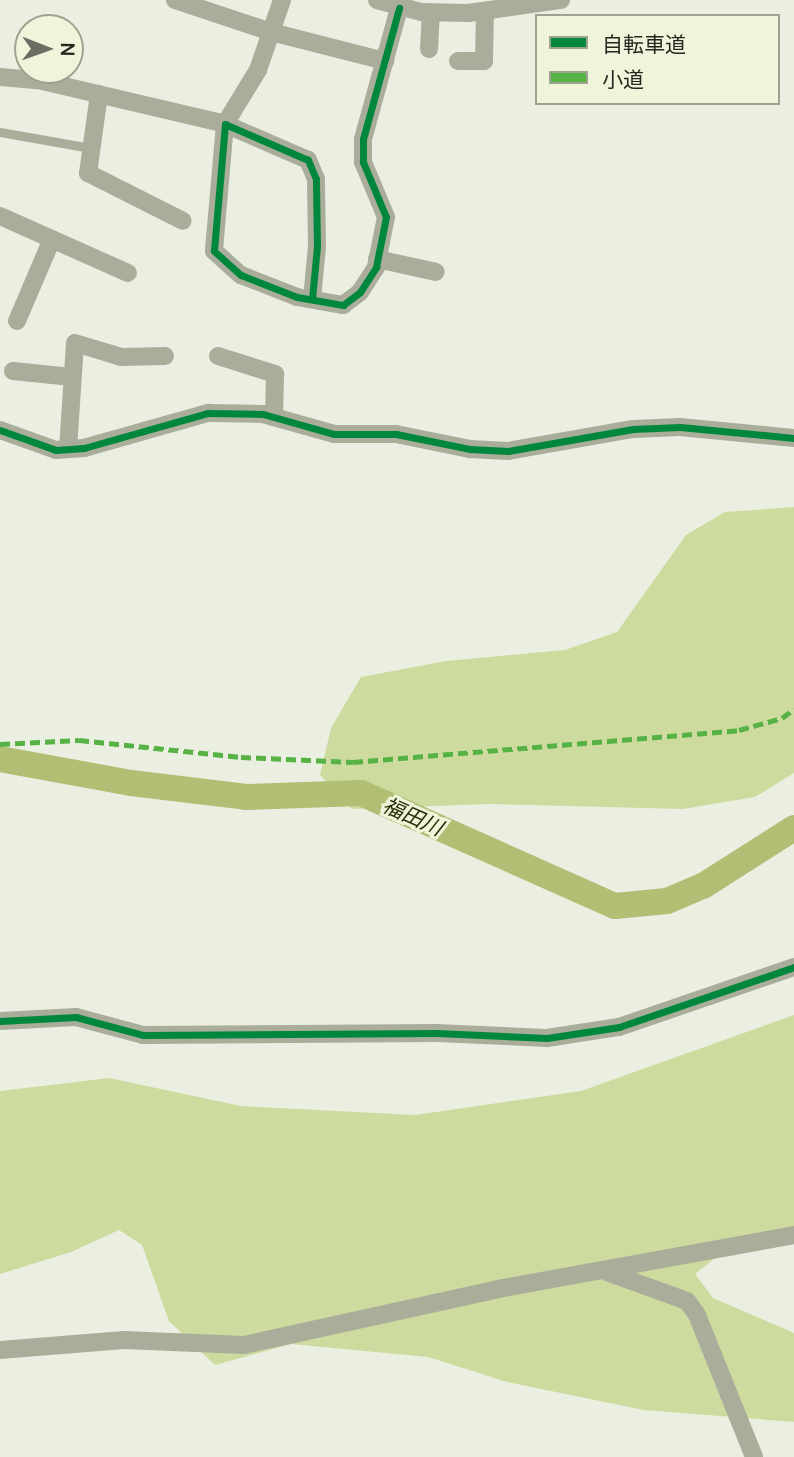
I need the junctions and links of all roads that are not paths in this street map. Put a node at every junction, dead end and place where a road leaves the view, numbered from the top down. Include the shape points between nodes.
1 (175, 0) edge
2 (282, 0) edge
3 (377, 0) edge
4 (561, 0) edge
5 (524, 4) edge
6 (399, 8) junction
7 (485, 11) junction
8 (431, 13) junction
9 (271, 32) junction
10 (429, 49) dead end
11 (385, 61) junction
12 (458, 61) dead end
13 (0, 77) edge
14 (99, 94) junction
15 (225, 124) junction
16 (0, 132) edge
17 (91, 148) junction
18 (0, 216) edge
19 (183, 221) dead end
20 (52, 239) junction
21 (377, 258) junction
22 (128, 272) dead end
23 (436, 272) dead end
24 (312, 299) junction
25 (17, 321) dead end
26 (165, 356) dead end
27 (218, 356) dead end
28 (13, 371) dead end
29 (72, 377) junction
30 (274, 417) junction
31 (0, 430) edge
32 (794, 438) edge
33 (68, 449) junction
34 (794, 967) edge
35 (0, 1021) edge
36 (794, 1235) edge
37 (605, 1271) junction
38 (0, 1350) edge
39 (754, 1457) edge

1 - 9 street
2 - 9 street
3 - 6 street
4 - 5 street
5 - 7 street
6 - 8 street
6 - 11 street
7 - 8 street
7 - 12 street via 484,61
8 - 10 street
9 - 11 street
9 - 15 street via 258,70
11 - 21 street via 363,139 363,162 386,217
13 - 14 street via 38,79
14 - 15 street
14 - 17 street
15 - 24 street via 308,160 316,192
15 - 24 street via 214,251 241,275
16 - 17 lane
17 - 19 street via 88,173
18 - 20 street
20 - 22 street
20 - 25 street
21 - 23 street
21 - 24 street via 360,292 343,305
26 - 29 street via 121,357 75,343
27 - 30 street via 275,374
28 - 29 street
29 - 33 street
30 - 32 street via 334,434 396,434 470,449 508,451 633,429 680,427
30 - 33 street via 208,413
31 - 33 street via 55,450
34 - 35 street via 729,993 619,1027 547,1038 437,1033 143,1035 76,1017
36 - 37 street
37 - 38 street via 401,1309 244,1345 124,1340
37 - 39 street via 687,1301 697,1315

